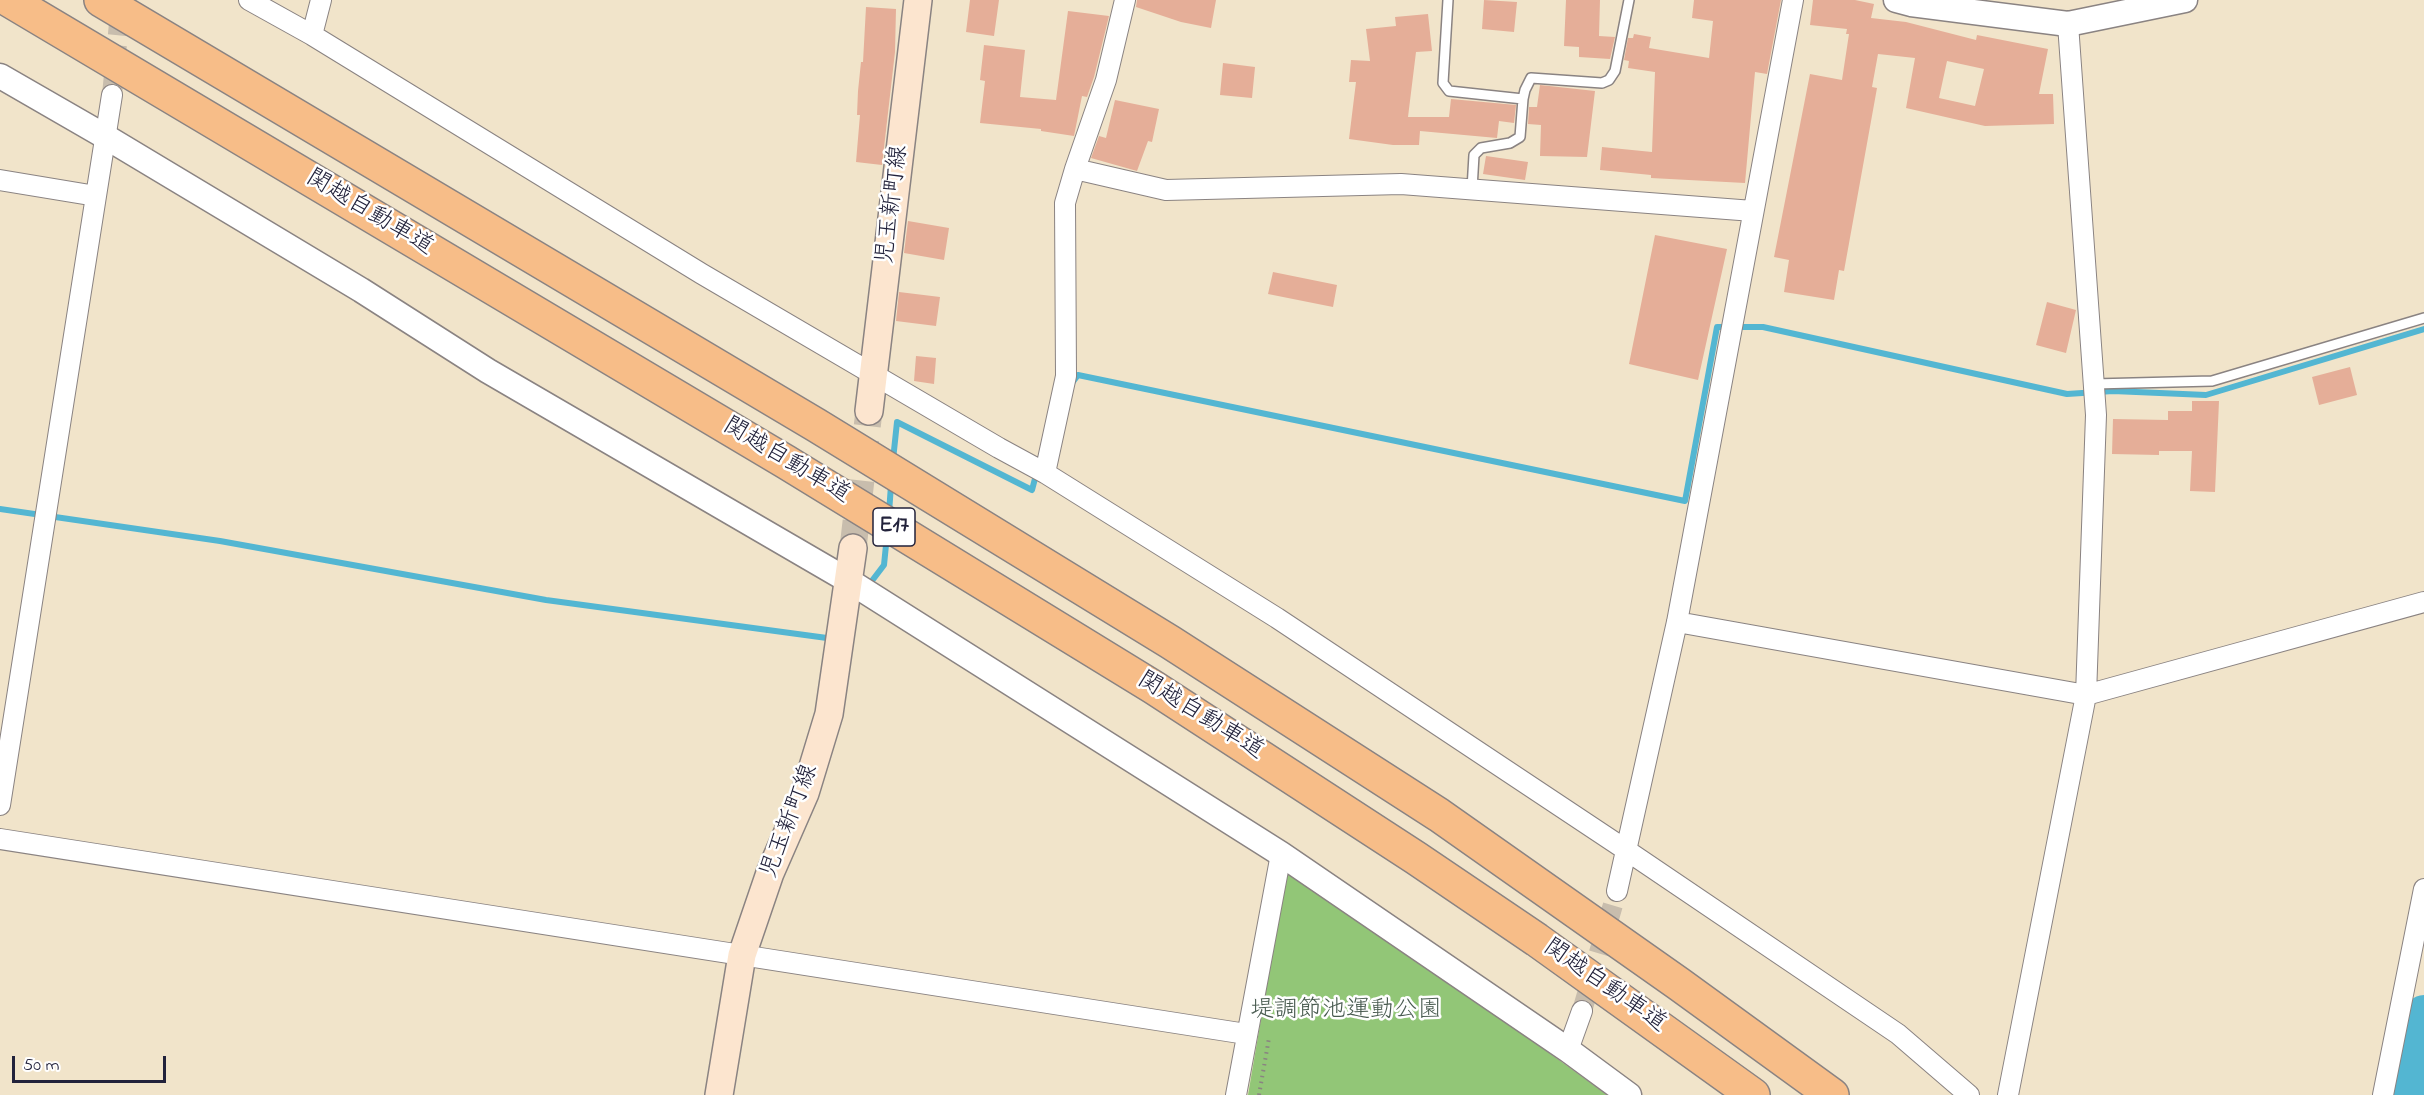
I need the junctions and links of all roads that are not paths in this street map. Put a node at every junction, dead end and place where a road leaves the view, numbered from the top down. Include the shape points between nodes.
1 (9, 0) edge
2 (101, 0) edge
3 (249, 0) edge
4 (321, 0) edge
5 (918, 0) edge
6 (1125, 0) edge
7 (1448, 0) edge
8 (1629, 0) edge
9 (1793, 0) edge
10 (1896, 0) edge
11 (2185, 0) edge
12 (2068, 24) junction
13 (312, 35) junction
14 (0, 75) edge
15 (112, 96) tunnel mouth
16 (1523, 99) junction
17 (106, 136) junction
18 (1075, 169) junction
19 (0, 180) edge
20 (1472, 189) junction
21 (96, 196) junction
22 (1753, 211) junction
23 (2424, 318) edge
24 (873, 375) junction
25 (2094, 384) junction
26 (869, 411) tunnel mouth
27 (1045, 472) junction
28 (853, 548) tunnel mouth
29 (849, 581) junction
30 (2424, 602) edge
31 (1677, 622) junction
32 (2086, 695) junction
33 (0, 805) edge
34 (0, 839) edge
35 (1626, 850) junction
36 (1281, 854) junction
37 (2424, 889) edge
38 (1617, 891) tunnel mouth
39 (742, 955) junction
40 (1582, 1011) tunnel mouth
41 (1246, 1034) junction
42 (1568, 1050) junction
43 (719, 1095) edge
44 (1236, 1095) edge
45 (1629, 1095) edge
46 (1753, 1095) edge
47 (1832, 1095) edge
48 (1969, 1095) edge
49 (2008, 1095) edge
50 (2383, 1095) edge

1 - 46 highway, 関越自動車道 / E17 via 786,462 1153,687 1491,908
2 - 47 highway, 関越自動車道 / E17 via 816,425 1170,642 1439,815
3 - 13 street
4 - 13 street
5 - 24 main road, 児玉新町線
6 - 18 street via 1106,80
7 - 16 lane via 1443,83 1449,91
8 - 16 lane via 1615,71 1609,80 1602,83 1531,78
9 - 22 street
10 - 12 street
11 - 12 street
12 - 25 street
13 - 24 street
14 - 17 street
15 - 17 street
16 - 20 lane via 1520,137 1510,143 1481,148 1474,155
17 - 21 street
17 - 29 street via 488,371
18 - 20 street via 1166,190 1401,184
18 - 27 street via 1065,204 1066,376
19 - 21 street
20 - 22 street
21 - 33 street
22 - 31 street
23 - 25 lane via 2212,381
24 - 26 main road, 児玉新町線
24 - 27 street
25 - 32 street
27 - 35 street via 1277,618
28 - 29 main road, 児玉新町線
29 - 36 street
29 - 39 main road, 児玉新町線 via 829,714 805,793 770,873
30 - 32 street
31 - 32 street
31 - 35 street
32 - 49 street
34 - 39 street
35 - 38 street
35 - 48 street via 1898,1034
36 - 41 street
36 - 42 street
37 - 50 street
39 - 41 street
39 - 43 main road, 児玉新町線
40 - 42 street
41 - 44 street
42 - 45 street

